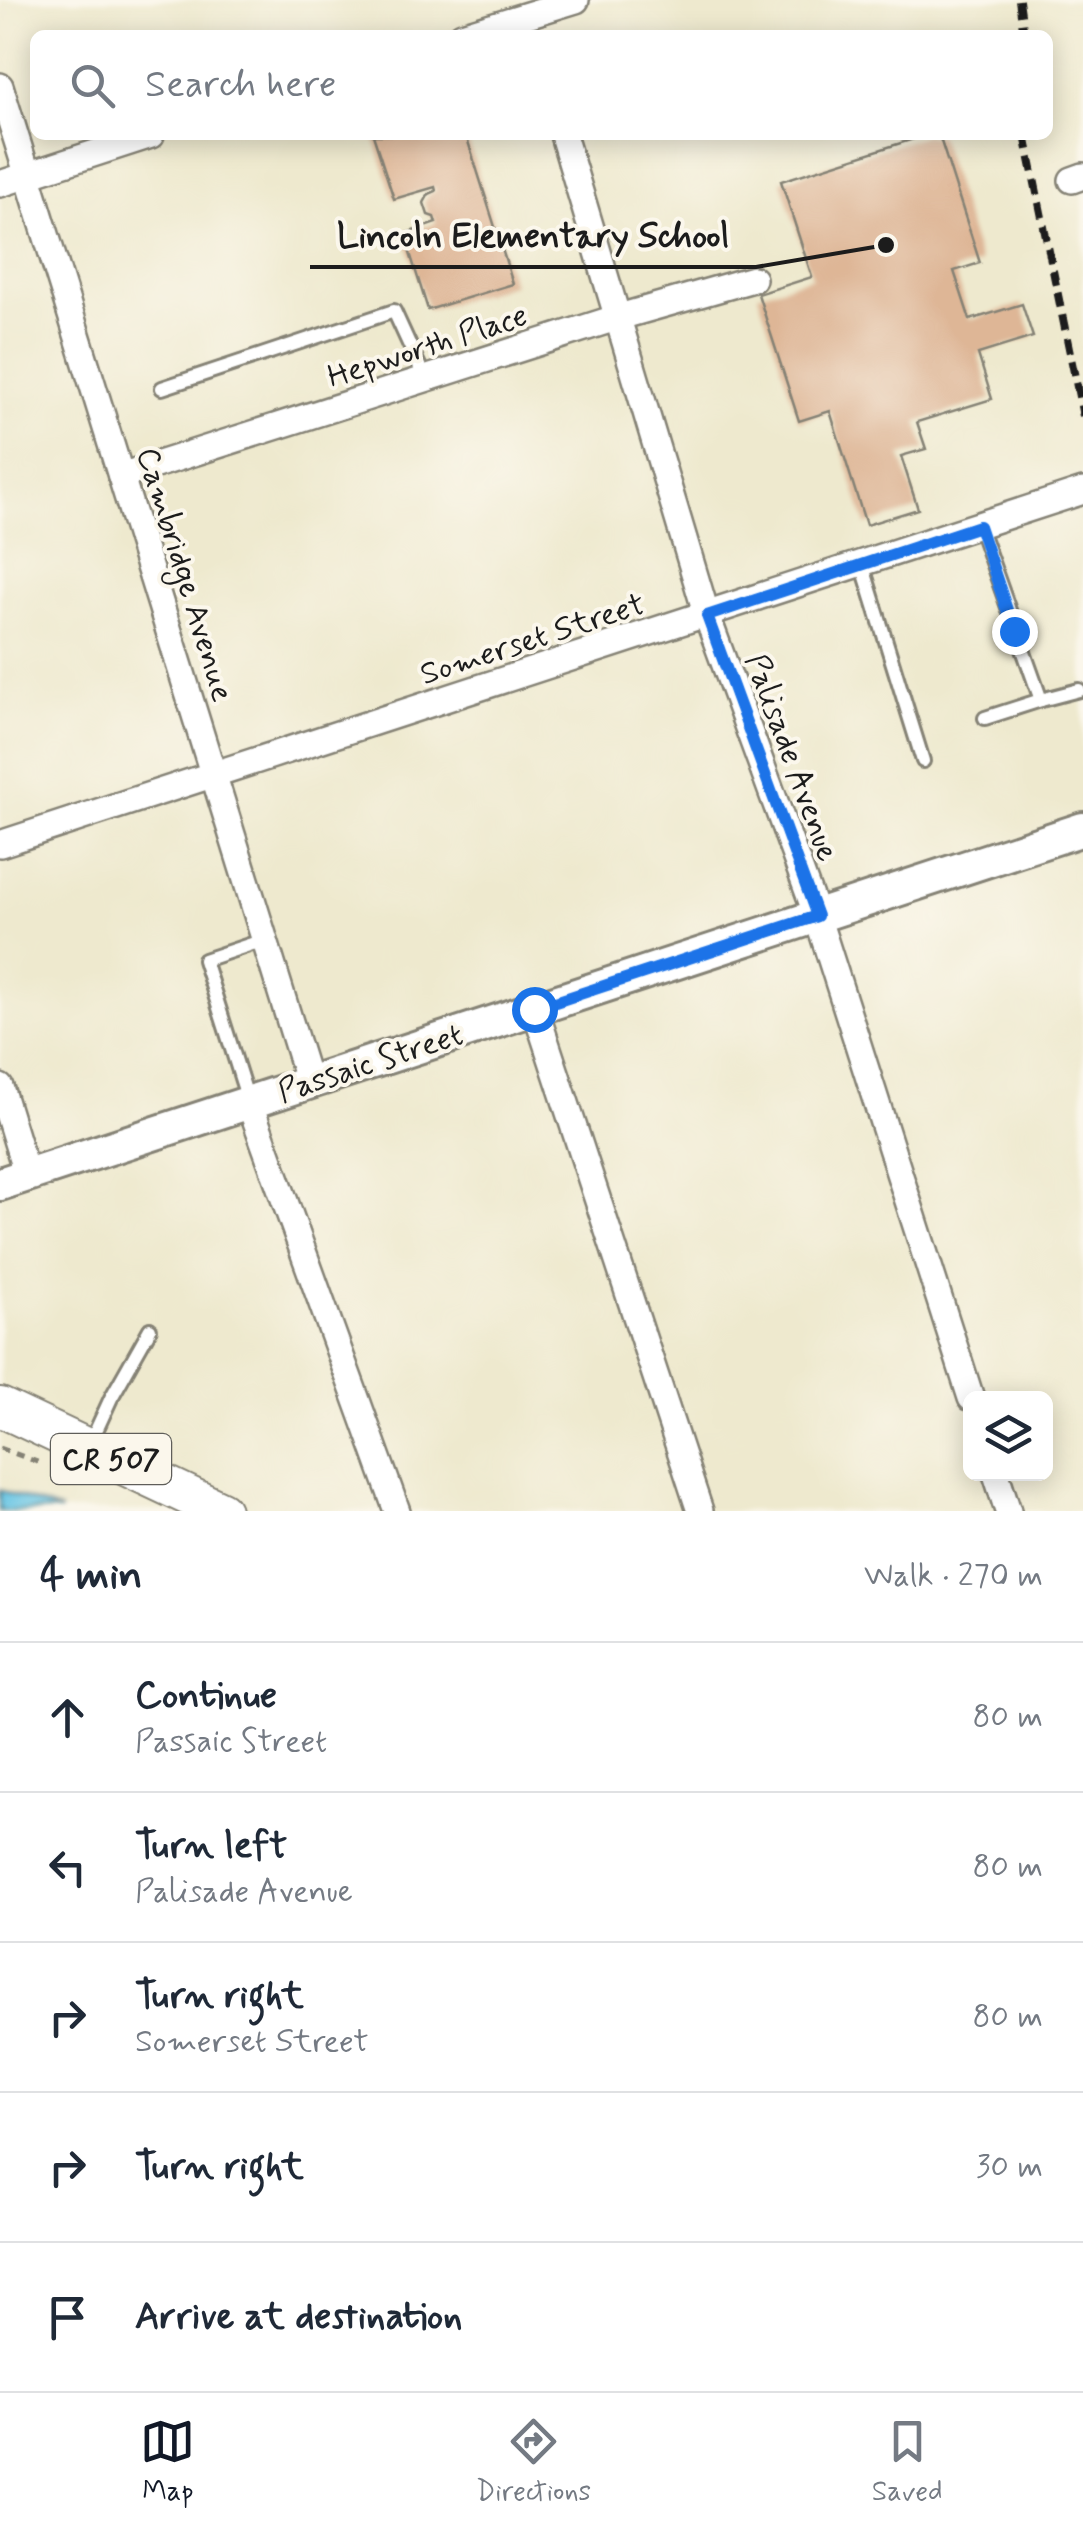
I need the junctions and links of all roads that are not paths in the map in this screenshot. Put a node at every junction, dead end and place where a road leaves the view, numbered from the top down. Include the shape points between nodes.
1 (576, 0) edge
2 (526, 16) edge
3 (479, 30) edge
4 (0, 86) edge
5 (135, 140) edge
6 (565, 140) edge
7 (28, 174) junction
8 (0, 184) edge
9 (753, 279) dead end
10 (619, 318) junction
11 (426, 380) junction
12 (162, 388) dead end
13 (121, 476) junction
14 (1083, 491) edge
15 (979, 526) junction
16 (862, 564) junction
17 (707, 616) junction
18 (1079, 690) dead end
19 (1040, 700) junction
20 (985, 718) dead end
21 (922, 762) dead end
22 (214, 775) junction
23 (1083, 829) edge
24 (0, 844) edge
25 (817, 916) junction
26 (264, 940) junction
27 (534, 1009) junction
28 (309, 1082) junction
29 (0, 1087) edge
30 (249, 1102) junction
31 (14, 1180) edge
32 (150, 1329) dead end
33 (970, 1391) edge
34 (0, 1407) edge
35 (88, 1449) junction
36 (998, 1481) edge
37 (222, 1511) edge
38 (397, 1511) edge
39 (700, 1511) edge
40 (1008, 1511) edge

1 - 2 street
2 - 3 street
4 - 7 street, Cambridge Avenue
5 - 7 street
6 - 10 street, Palisade Avenue
7 - 8 street
7 - 13 street, Cambridge Avenue
9 - 10 street, Hepworth Place
10 - 11 street, Hepworth Place
10 - 17 street, Palisade Avenue
11 - 12 lane via 394,312
11 - 13 street, Hepworth Place
13 - 22 street, Cambridge Avenue
14 - 15 street, Somerset Street
15 - 16 street, Somerset Street
15 - 19 lane
16 - 17 street, Somerset Street
16 - 21 lane
17 - 22 street, Somerset Street
17 - 25 street, Palisade Avenue
18 - 19 lane
19 - 20 lane
22 - 24 street, Somerset Street
22 - 26 street, Cambridge Avenue
23 - 25 main road, Passaic Street
25 - 27 main road, Passaic Street
25 - 33 street, Palisade Avenue
26 - 28 street, Cambridge Avenue
26 - 30 lane via 204,960
27 - 28 main road, Passaic Street
27 - 39 street
28 - 30 main road, Passaic Street
29 - 31 street
30 - 31 main road, Passaic Street
30 - 38 street
32 - 35 lane
34 - 35 main road, CR 507
35 - 37 main road, CR 507
36 - 40 street

